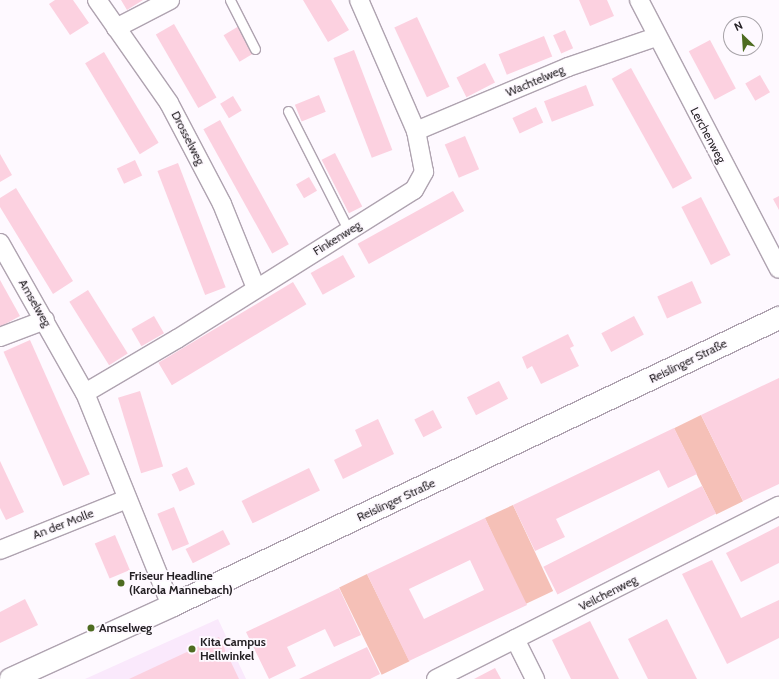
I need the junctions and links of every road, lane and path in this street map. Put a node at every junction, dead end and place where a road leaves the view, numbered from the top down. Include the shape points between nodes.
1 (97, 0) edge
2 (170, 0) edge
3 (230, 0) edge
4 (359, 0) edge
5 (638, 0) edge
6 (116, 28) junction
7 (656, 37) junction
8 (255, 49) dead end
9 (288, 111) dead end
10 (416, 131) junction
11 (349, 231) junction
12 (0, 243) edge
13 (775, 250) edge
14 (779, 269) edge
15 (256, 288) junction
16 (779, 318) edge
17 (45, 320) junction
18 (0, 337) edge
19 (85, 393) junction
20 (127, 499) junction
21 (779, 506) edge
22 (0, 550) edge
23 (171, 606) junction
24 (515, 639) junction
25 (11, 679) edge
26 (436, 679) edge
27 (535, 679) edge

1 - 6 street, Drosselweg
2 - 6 street
3 - 8 lane
4 - 10 street, Finkenweg
5 - 7 street, Lerchenweg
6 - 15 street, Drosselweg via 169,103 222,204
7 - 10 street, Wachtelweg via 568,67
7 - 13 street, Lerchenweg
9 - 11 lane
10 - 11 street, Finkenweg via 424,172 414,190
11 - 15 street, Finkenweg
12 - 17 street, Amselweg
13 - 14 street, Lerchenweg
15 - 19 street, Finkenweg via 177,339
16 - 23 street, Reislinger Straße
17 - 18 street
17 - 19 street, Amselweg
19 - 20 street, Amselweg
20 - 22 street, An der Molle
20 - 23 street, Amselweg
21 - 24 street, Veilchenweg
23 - 25 street, Reislinger Straße
24 - 26 street, Veilchenweg
24 - 27 street

